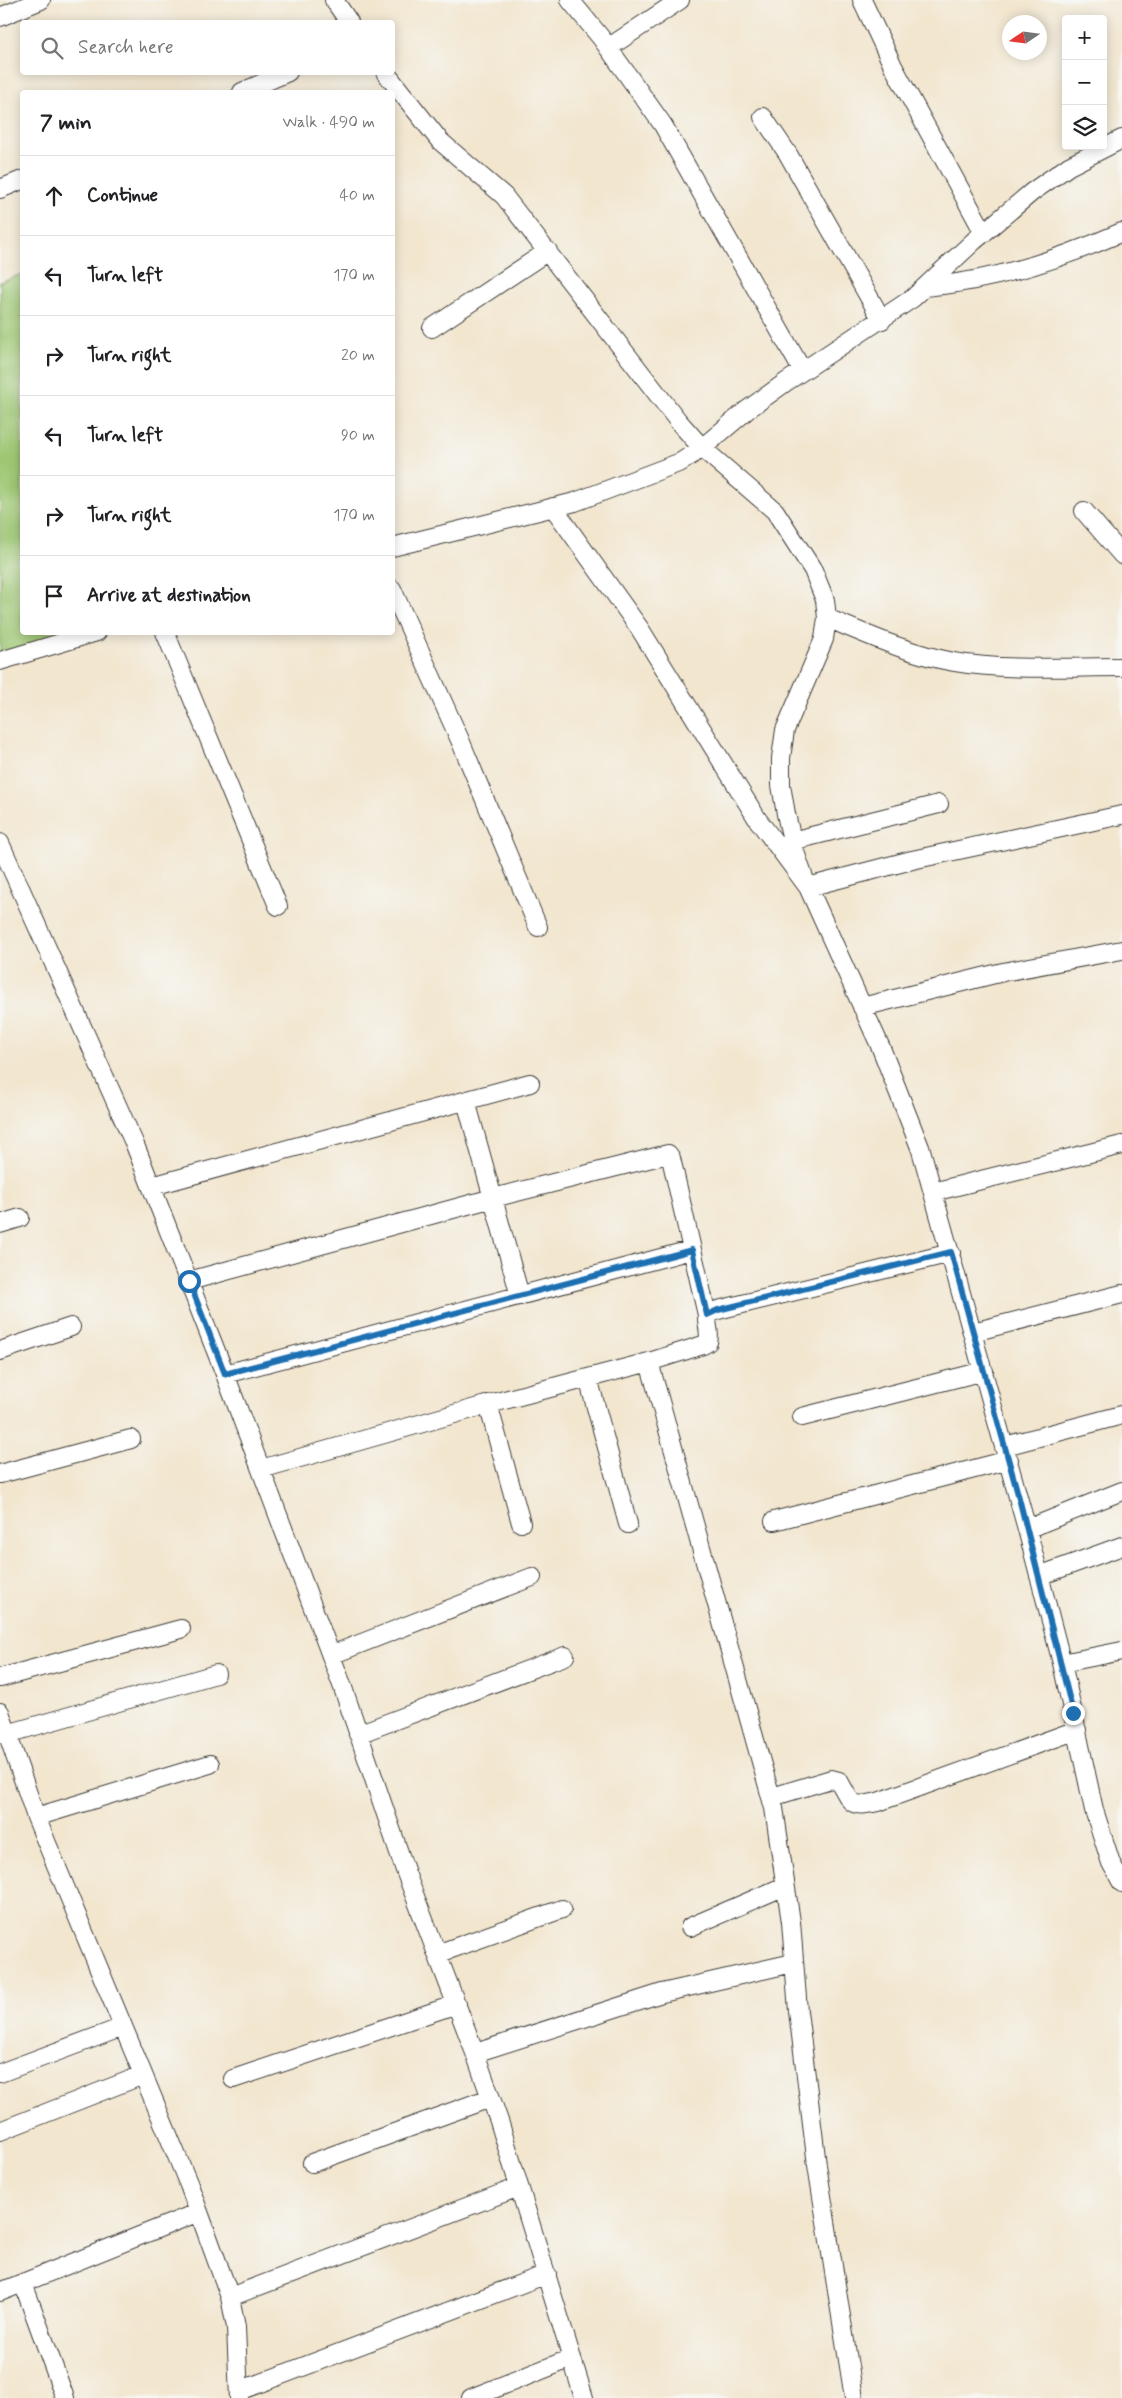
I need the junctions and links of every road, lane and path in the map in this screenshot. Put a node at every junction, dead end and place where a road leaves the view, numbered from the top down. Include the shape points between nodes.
1 (41, 0) edge
2 (334, 0) edge
3 (570, 0) edge
4 (680, 0) edge
5 (862, 0) edge
6 (0, 17) edge
7 (349, 20) edge
8 (608, 48) junction
9 (281, 75) edge
10 (387, 75) edge
11 (247, 90) edge
12 (764, 118) dead end
13 (1122, 139) edge
14 (20, 181) edge
15 (0, 188) edge
16 (1122, 232) edge
17 (984, 233) junction
18 (548, 251) junction
19 (925, 287) junction
20 (882, 320) junction
21 (432, 328) dead end
22 (802, 370) junction
23 (702, 448) junction
24 (553, 507) junction
25 (1084, 511) dead end
26 (395, 545) edge
27 (1122, 555) edge
28 (395, 596) edge
29 (827, 618) junction
30 (87, 635) edge
31 (166, 635) edge
32 (0, 661) edge
33 (1122, 667) edge
34 (939, 804) dead end
35 (1122, 815) edge
36 (792, 841) junction
37 (0, 843) edge
38 (808, 887) junction
39 (278, 906) dead end
40 (538, 927) dead end
41 (1122, 950) edge
42 (862, 1007) junction
43 (530, 1083) dead end
44 (466, 1101) junction
45 (1122, 1145) edge
46 (152, 1186) junction
47 (933, 1192) junction
48 (493, 1198) junction
49 (20, 1218) dead end
50 (0, 1224) edge
51 (692, 1250) junction
52 (951, 1252) junction
53 (189, 1281) junction
54 (1122, 1294) edge
55 (520, 1296) junction
56 (707, 1315) junction
57 (71, 1327) dead end
58 (973, 1332) junction
59 (0, 1351) edge
60 (649, 1362) junction
61 (984, 1371) junction
62 (225, 1374) junction
63 (588, 1378) junction
64 (488, 1404) junction
65 (1122, 1415) edge
66 (802, 1417) dead end
67 (131, 1439) dead end
68 (1007, 1453) junction
69 (260, 1468) junction
70 (0, 1474) edge
71 (1122, 1491) edge
72 (774, 1521) dead end
73 (521, 1524) dead end
74 (628, 1524) dead end
75 (1027, 1529) junction
76 (1122, 1546) edge
77 (1039, 1576) junction
78 (532, 1578) dead end
79 (181, 1629) dead end
80 (1122, 1651) edge
81 (331, 1655) junction
82 (565, 1656) dead end
83 (1062, 1663) junction
84 (216, 1674) dead end
85 (0, 1678) edge
86 (0, 1712) edge
87 (1077, 1730) junction
88 (7, 1734) junction
89 (358, 1734) junction
90 (210, 1764) dead end
91 (772, 1797) junction
92 (36, 1817) junction
93 (1122, 1883) edge
94 (785, 1886) junction
95 (562, 1909) dead end
96 (690, 1927) dead end
97 (437, 1954) junction
98 (793, 1963) junction
99 (457, 2004) junction
100 (123, 2026) junction
101 (475, 2053) junction
102 (0, 2073) edge
103 (143, 2075) junction
104 (233, 2079) dead end
105 (490, 2098) junction
106 (0, 2130) edge
107 (312, 2163) dead end
108 (519, 2187) junction
109 (199, 2212) junction
110 (546, 2274) junction
111 (23, 2283) junction
112 (0, 2292) edge
113 (230, 2297) junction
114 (572, 2358) junction
115 (239, 2394) edge
116 (65, 2398) edge
117 (470, 2398) edge
118 (584, 2398) edge
119 (854, 2398) edge

1 - 6 street
2 - 7 street
3 - 8 street
4 - 8 street
5 - 17 street via 893,66
8 - 22 street via 663,125
9 - 11 street
10 - 18 street via 440,141 504,196
12 - 20 street via 788,154
13 - 17 street via 1069,166
14 - 15 street
16 - 19 street via 998,276
17 - 19 street
18 - 21 street
18 - 23 street via 612,338
19 - 20 street
20 - 22 street
22 - 23 street via 746,410
23 - 24 street via 681,462 652,474
23 - 29 street via 775,512 813,570 825,600
24 - 26 street
24 - 38 street via 640,629 758,820
25 - 27 street
28 - 40 street
29 - 33 street via 911,652 954,662 990,666
29 - 36 street via 824,639 785,730 781,784
30 - 32 street
31 - 39 street
34 - 36 street
35 - 38 street via 912,860
36 - 38 street
37 - 46 street
38 - 42 street
41 - 42 street via 1003,972
42 - 47 street via 905,1105
43 - 44 street
44 - 46 street
44 - 48 street
45 - 47 street
46 - 53 street
47 - 52 street
48 - 51 street via 668,1154
48 - 53 street
48 - 55 street
49 - 50 street
51 - 55 street
51 - 56 street
52 - 56 street
52 - 58 street
53 - 62 street
54 - 58 street
55 - 62 street
56 - 60 street via 708,1342
57 - 59 street
58 - 61 street
60 - 63 street
60 - 91 street
61 - 66 street
61 - 68 street
62 - 69 street
63 - 64 street
63 - 74 street
64 - 69 street
64 - 73 street
65 - 68 street
67 - 70 street
68 - 72 street
68 - 75 street
69 - 81 street
71 - 75 street
75 - 77 street
76 - 77 street
77 - 83 street
78 - 81 street
79 - 85 street
80 - 83 street
81 - 89 street
82 - 89 street
83 - 87 street
84 - 88 street
86 - 88 street
87 - 91 street via 878,1802 855,1805 839,1781 831,1780
87 - 93 street via 1094,1810 1111,1863
88 - 92 street
89 - 97 street
90 - 92 street
91 - 94 street
92 - 100 street
94 - 96 street
94 - 98 street
95 - 97 street
97 - 99 street
98 - 101 street via 662,1993
98 - 119 street via 817,2165
99 - 101 street
99 - 104 street
100 - 102 street
100 - 103 street
101 - 105 street
103 - 106 street
103 - 109 street
105 - 107 street
105 - 108 street
108 - 110 street
108 - 113 street
109 - 111 street
109 - 113 street
110 - 114 street
110 - 115 street
111 - 112 street
111 - 116 street
113 - 115 street via 236,2327
114 - 117 street
114 - 118 street

